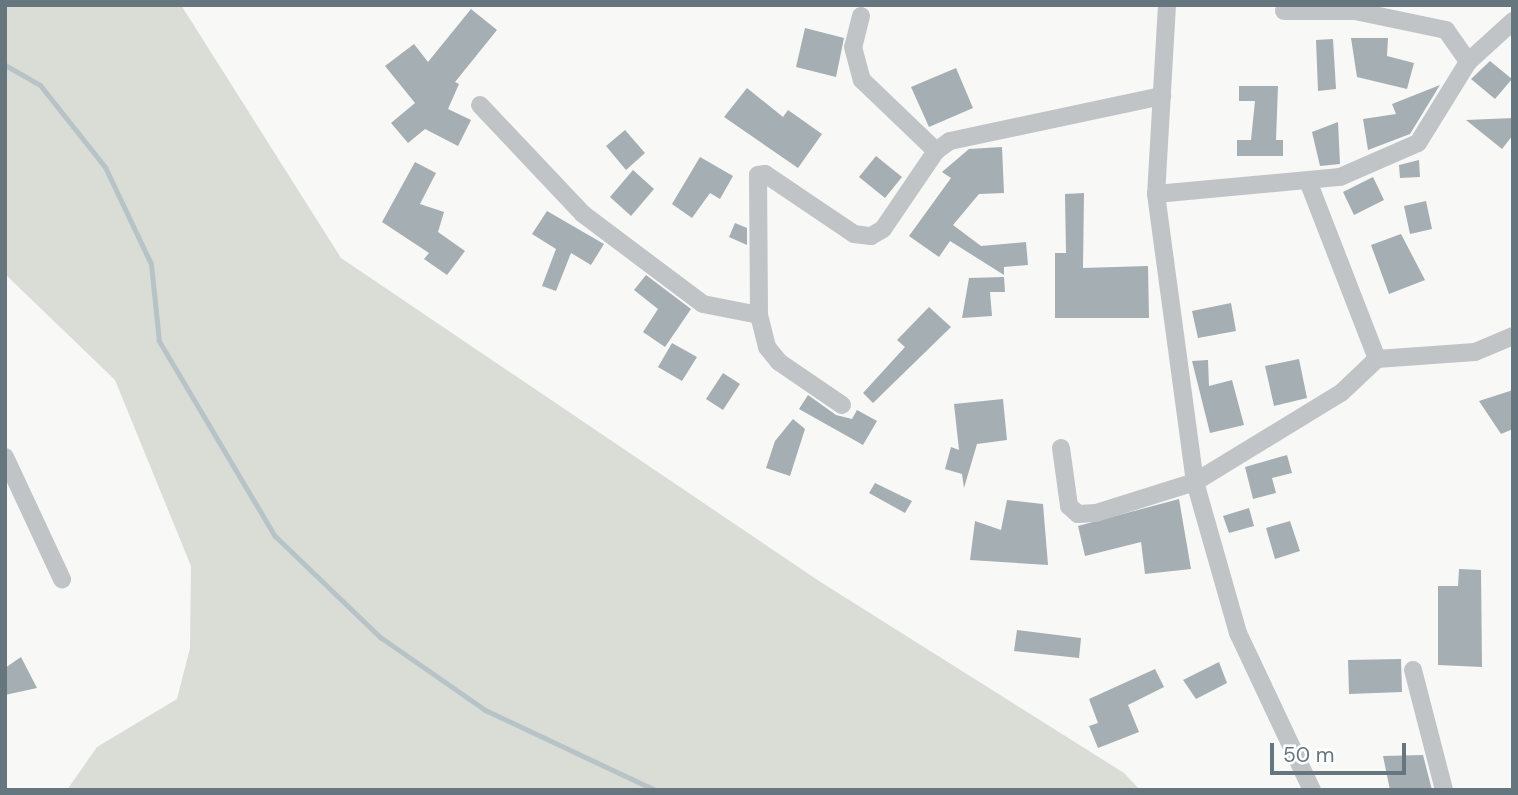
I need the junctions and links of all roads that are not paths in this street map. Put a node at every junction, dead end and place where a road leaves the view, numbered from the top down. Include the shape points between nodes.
1 (1167, 5) edge
2 (1354, 8) edge
3 (1284, 11) dead end
4 (861, 16) dead end
5 (1513, 21) edge
6 (1468, 62) junction
7 (1162, 96) junction
8 (480, 105) dead end
9 (936, 151) junction
10 (1308, 181) junction
11 (1156, 194) junction
12 (759, 315) junction
13 (1513, 336) edge
14 (1377, 359) junction
15 (842, 405) dead end
16 (1061, 447) dead end
17 (5, 457) edge
18 (1195, 482) junction
19 (62, 579) dead end
20 (1413, 670) dead end
21 (1312, 790) edge
22 (1444, 790) edge

1 - 7 street
2 - 3 street
2 - 6 street via 1446,30
4 - 9 street via 853,47 862,80
5 - 6 street
6 - 10 street via 1419,143 1340,177
7 - 9 street via 971,132
7 - 11 street
8 - 12 street via 583,214 703,304
9 - 12 street via 883,229 871,236 854,234 765,174 758,175
10 - 11 street
10 - 14 street
11 - 18 street
12 - 15 street via 767,347 779,362
13 - 14 street via 1475,352
14 - 18 street via 1341,393
16 - 18 street via 1069,506 1078,514
17 - 19 street
18 - 21 street via 1238,633
20 - 22 street

